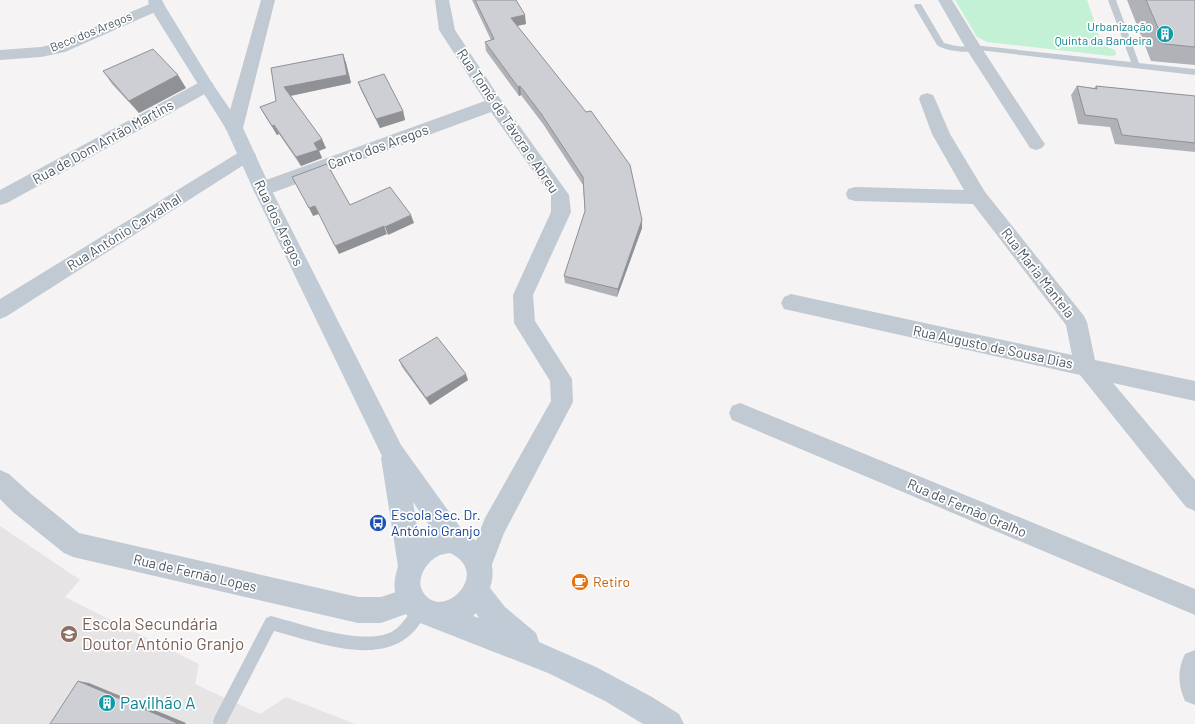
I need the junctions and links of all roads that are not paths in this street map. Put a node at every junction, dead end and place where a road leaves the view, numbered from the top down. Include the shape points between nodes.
1 (268, 0) edge
2 (442, 0) edge
3 (945, 0) edge
4 (1112, 0) edge
5 (156, 3) edge
6 (918, 6) dead end
7 (974, 48) junction
8 (0, 55) edge
9 (1136, 65) junction
10 (1195, 72) edge
11 (206, 86) junction
12 (927, 99) dead end
13 (495, 104) junction
14 (234, 128) junction
15 (1036, 144) dead end
16 (247, 155) junction
17 (262, 189) junction
18 (855, 194) dead end
19 (978, 197) junction
20 (0, 198) edge
21 (791, 303) dead end
22 (0, 310) edge
23 (1086, 367) junction
24 (1195, 391) edge
25 (740, 413) dead end
26 (393, 453) junction
27 (0, 482) edge
28 (1195, 499) edge
29 (455, 541) junction
30 (411, 565) junction
31 (478, 578) junction
32 (1195, 602) edge
33 (424, 609) junction
34 (544, 657) junction
35 (1195, 664) edge
36 (1195, 691) edge
37 (220, 721) dead end
38 (669, 724) edge

1 - 14 street
2 - 13 street, Rua Tomé de Távora e Abreu via 447,30
3 - 7 street
4 - 9 lane
5 - 8 street, Beco dos Aregos via 59,48
5 - 11 street, Rua dos Aregos
6 - 7 lane via 941,45 958,50
7 - 9 lane
7 - 15 street
9 - 10 lane
11 - 14 street, Rua dos Aregos
11 - 20 street, Rua de Dom Antão Martins
12 - 19 street, Rua Maria Mantela via 941,134
13 - 17 street, Canto dos Aregos
13 - 31 street, Rua Tomé de Távora e Abreu via 560,195 561,212 524,295 525,323 561,379 562,402 494,526
14 - 16 street, Rua dos Aregos
16 - 17 street, Rua dos Aregos
16 - 22 street, Rua António Carvalhal
17 - 26 street, Rua dos Aregos
18 - 19 street
19 - 23 street, Rua Maria Mantela via 1076,322
21 - 23 street, Rua Augusto de Sousa Dias
23 - 24 street, Rua Augusto de Sousa Dias
23 - 28 street, Rua Maria Mantela
25 - 32 street, Rua de Fernão Gralho
26 - 29 street
26 - 30 street
27 - 33 street, Rua de Fernão Lopes via 73,544 358,610
29 - 30 street via 435,543 425,548
29 - 31 street via 471,550 476,558
30 - 33 street via 407,576 407,589
31 - 33 street via 470,601 461,609 450,614
31 - 34 street via 495,617
33 - 34 street
33 - 37 lane via 395,638 372,644 358,644 272,623
34 - 38 street via 650,711
35 - 36 street

